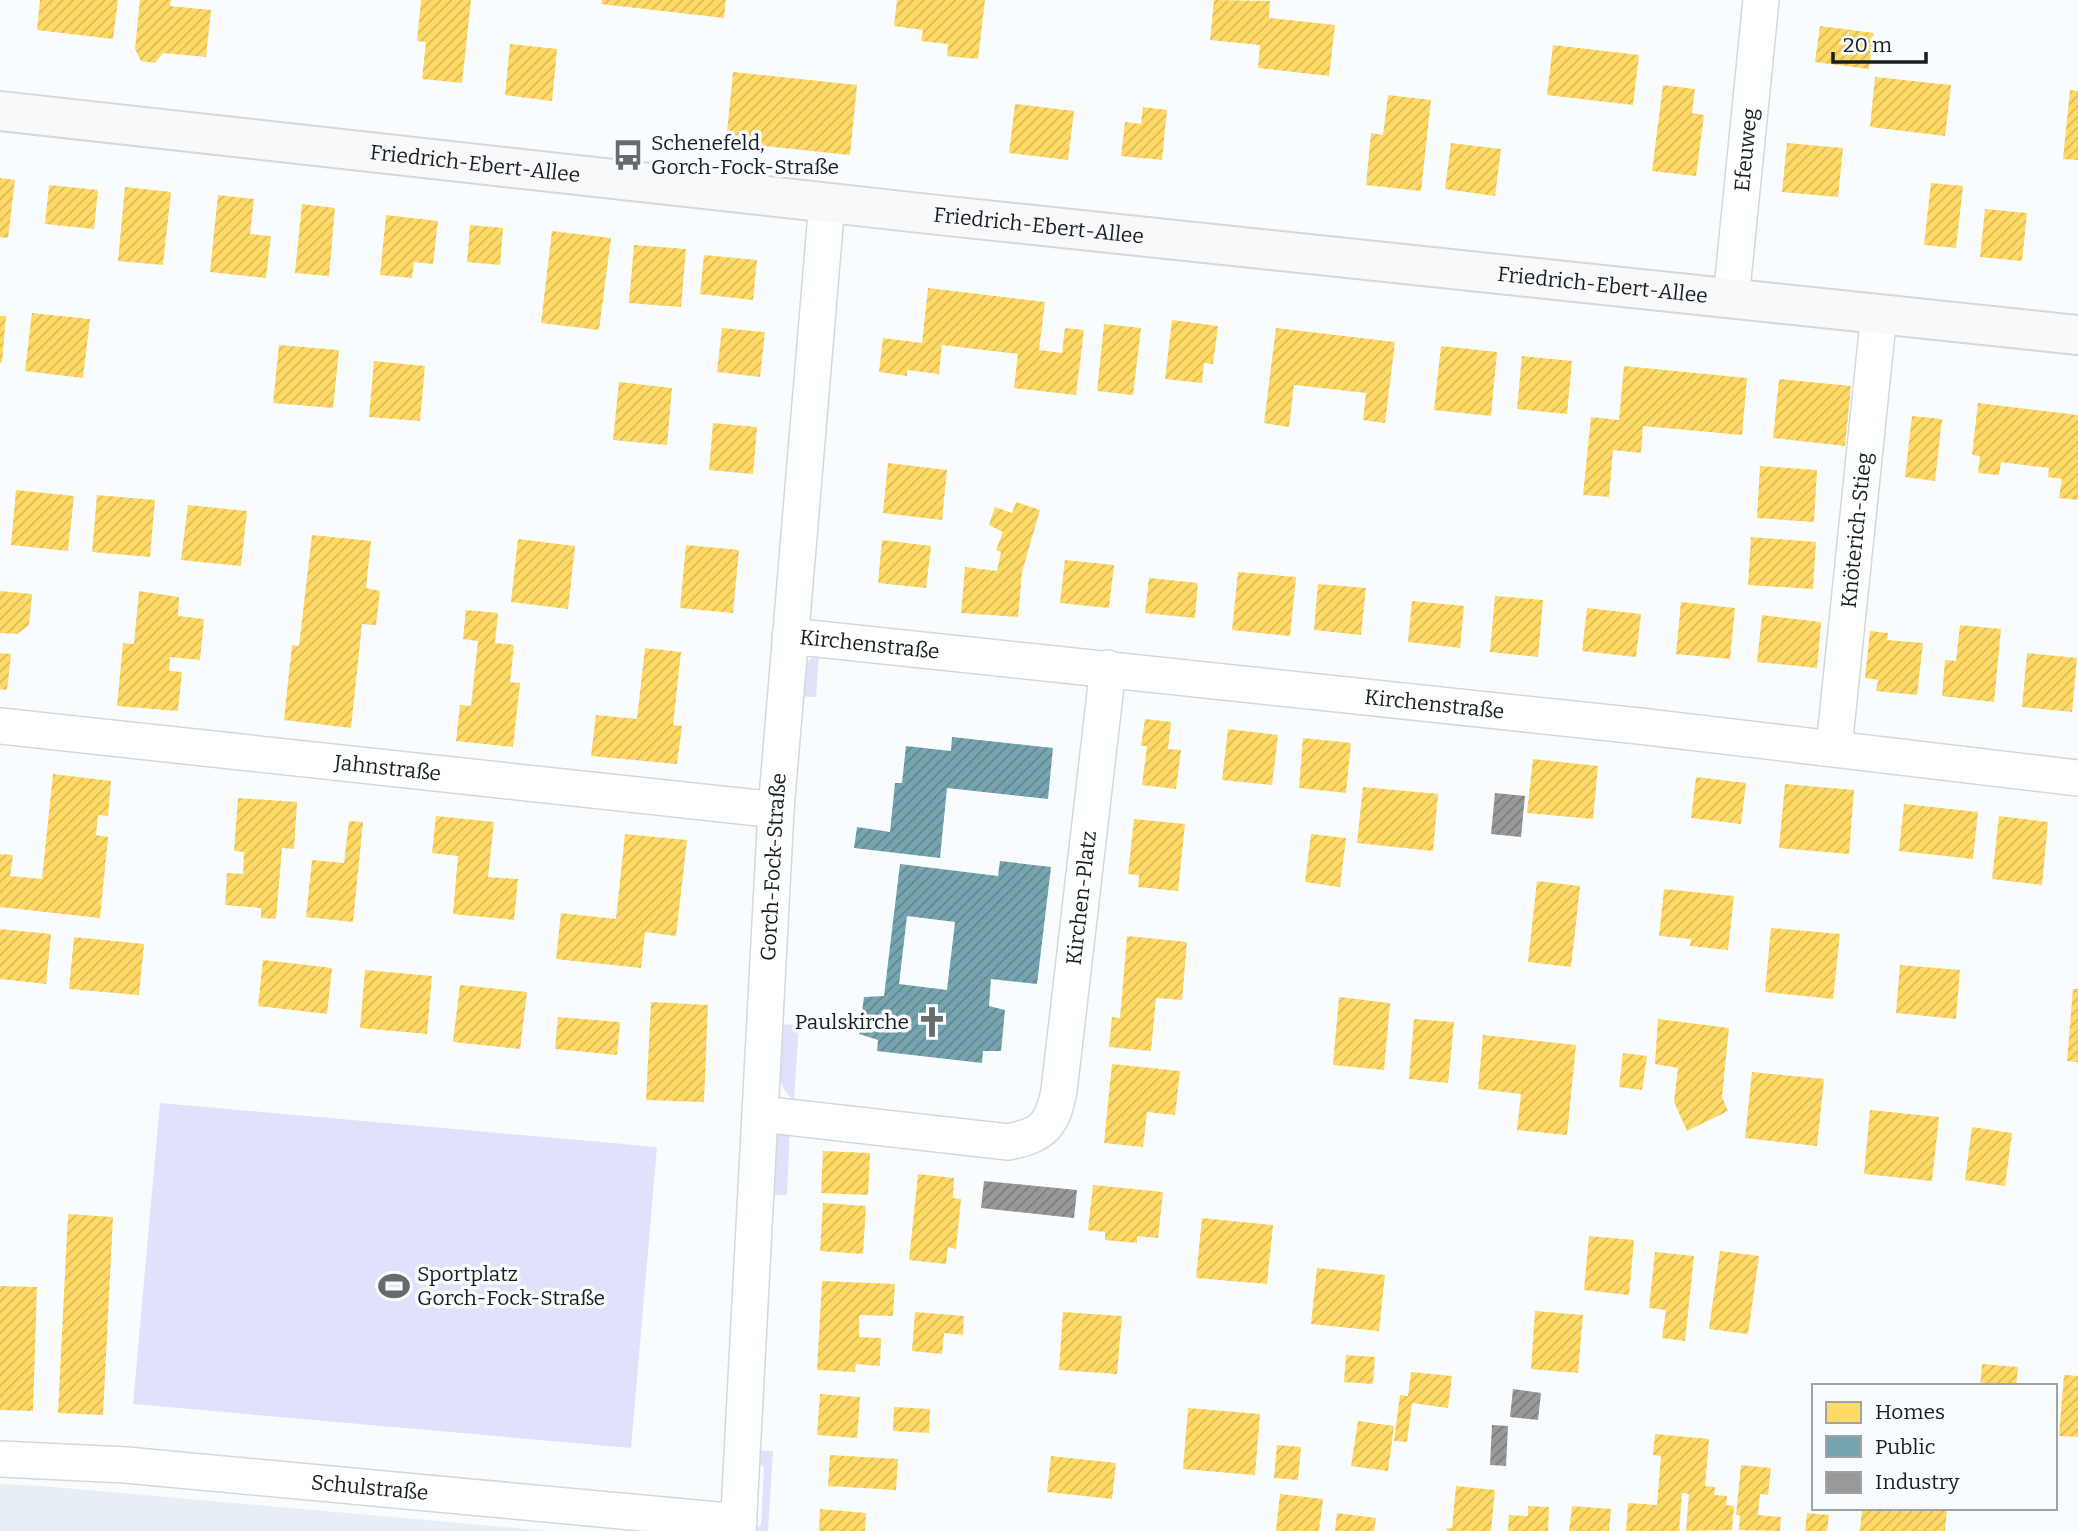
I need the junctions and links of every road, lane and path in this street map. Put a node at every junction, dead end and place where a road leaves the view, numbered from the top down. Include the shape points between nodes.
1 (1761, 0) edge
2 (0, 111) edge
3 (827, 202) junction
4 (1731, 299) junction
5 (1879, 313) junction
6 (2078, 335) edge
7 (790, 636) junction
8 (1108, 668) junction
9 (0, 726) edge
10 (1834, 748) junction
11 (2078, 778) edge
12 (776, 810) junction
13 (760, 1114) junction
14 (0, 1459) edge
15 (739, 1527) edge

1 - 4 street, Efeuweg
2 - 3 street, Friedrich-Ebert-Allee
3 - 4 street, Friedrich-Ebert-Allee
3 - 7 street, Gorch-Fock-Straße
4 - 5 street, Friedrich-Ebert-Allee
5 - 6 street, Friedrich-Ebert-Allee
5 - 10 street, Knöterich-Stieg
7 - 8 street, Kirchenstraße
7 - 12 street, Gorch-Fock-Straße
8 - 10 street, Kirchenstraße
8 - 13 street, Kirchen-Platz via 1059,1091 1055,1112 1044,1129 1009,1142
9 - 12 street, Jahnstraße
10 - 11 street, Kirchenstraße
12 - 13 street, Gorch-Fock-Straße
13 - 15 street, Gorch-Fock-Straße
14 - 15 street, Schulstraße via 126,1465

